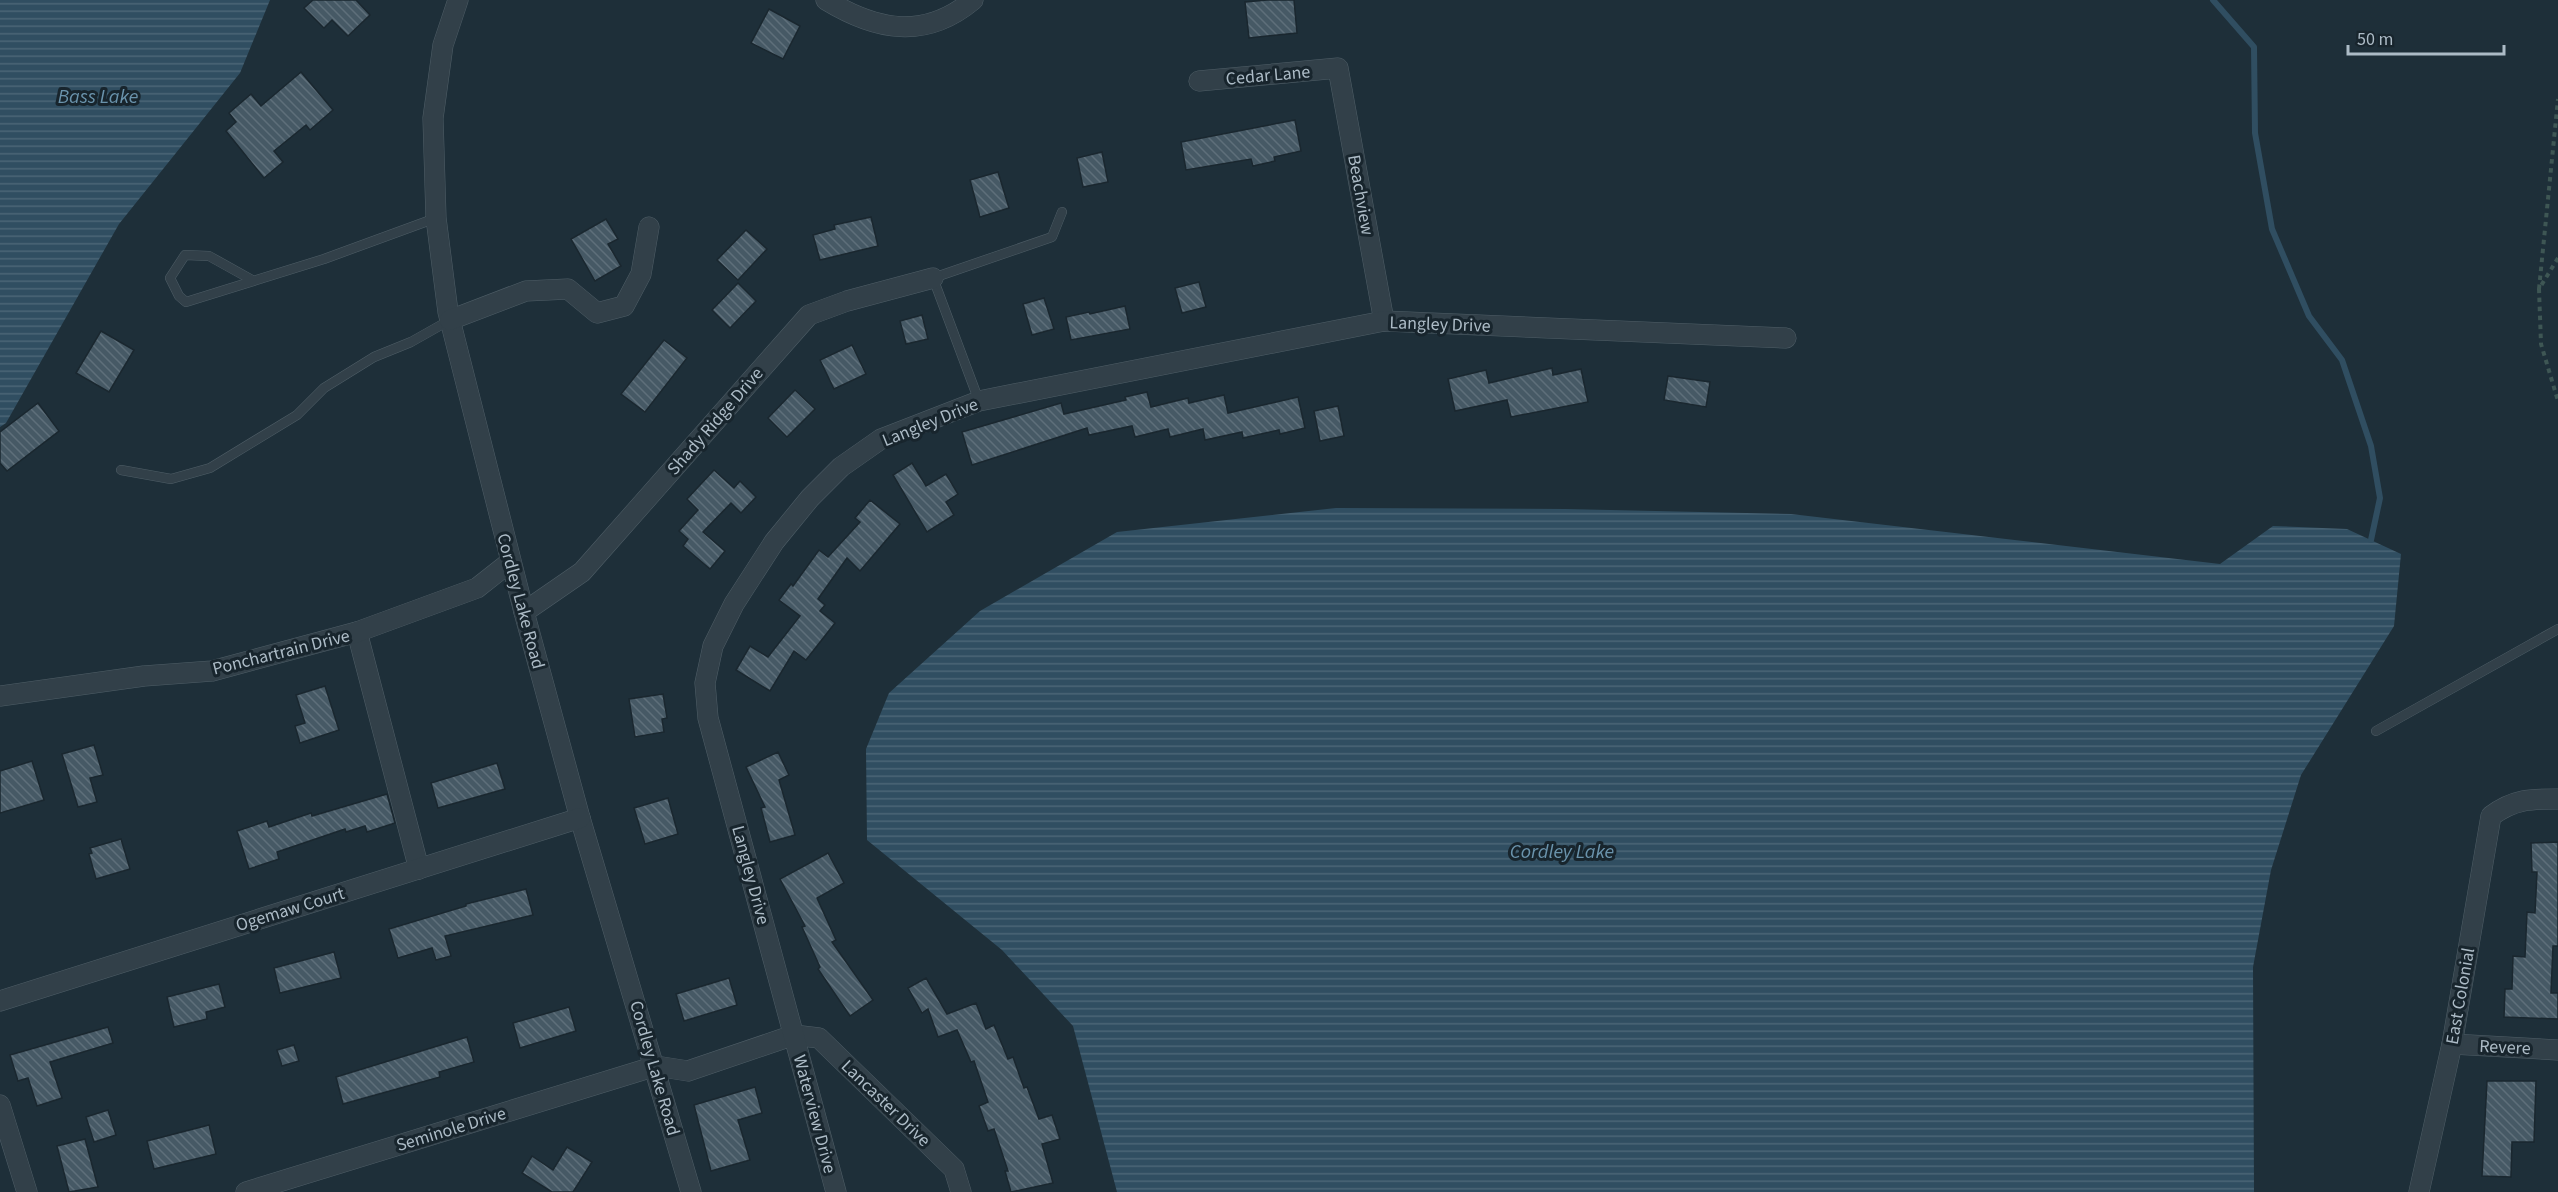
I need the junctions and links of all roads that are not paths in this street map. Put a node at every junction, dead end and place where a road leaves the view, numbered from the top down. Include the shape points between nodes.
1 (458, 0) edge
2 (826, 0) edge
3 (973, 0) edge
4 (1338, 68) joint
5 (1199, 81) dead end
6 (1062, 212) dead end
7 (436, 218) junction
8 (649, 227) dead end
9 (933, 278) junction
10 (254, 281) junction
11 (450, 320) junction
12 (1384, 321) junction
13 (1786, 338) dead end
14 (979, 401) junction
15 (121, 470) dead end
16 (510, 562) junction
17 (524, 612) junction
18 (2558, 629) edge
19 (357, 632) junction
20 (0, 696) edge
21 (2376, 731) dead end
22 (2558, 799) edge
23 (580, 818) junction
24 (419, 868) junction
25 (0, 1001) edge
26 (794, 1035) junction
27 (2452, 1044) junction
28 (2558, 1050) edge
29 (656, 1066) junction
30 (0, 1105) edge
31 (27, 1192) edge
32 (246, 1192) edge
33 (691, 1192) edge
34 (836, 1192) edge
35 (960, 1192) edge
36 (2419, 1192) edge

1 - 7 street, Cordley Lake Road via 443,45 433,118
2 - 3 street via 876,23 908,28 948,18
4 - 5 street, Cedar Lane
4 - 12 street, Beachview
6 - 9 lane via 1052,237
7 - 10 lane
7 - 11 street, Cordley Lake Road
8 - 11 street via 641,274 624,306 597,314 568,289 526,291
9 - 14 lane
9 - 17 street, Shady Ridge Drive via 808,315 582,572
10 - 10 lane via 186,302 170,278 186,255 209,256
11 - 15 lane via 374,357 324,388 297,415 210,468 171,479
11 - 16 street, Cordley Lake Road
12 - 13 street, Langley Drive
12 - 14 street, Langley Drive
14 - 26 street, Langley Drive via 881,440 842,467 774,542 734,604 713,646 705,683 708,718
16 - 17 street, Cordley Lake Road
16 - 19 street, Ponchartrain Drive via 477,588
17 - 23 street, Cordley Lake Road
18 - 21 lane
19 - 20 street, Ponchartrain Drive via 212,670
19 - 24 street
22 - 27 street, East Colonial via 2506,805 2491,816
23 - 24 street, Ogemaw Court
23 - 29 street, Cordley Lake Road
24 - 25 street, Ogemaw Court
26 - 29 street via 688,1071
26 - 34 street, Waterview Drive
26 - 35 street, Lancaster Drive via 819,1038 954,1169
27 - 28 street, Revere
27 - 36 street, East Colonial
29 - 32 street, Seminole Drive
29 - 33 street, Cordley Lake Road
30 - 31 street

